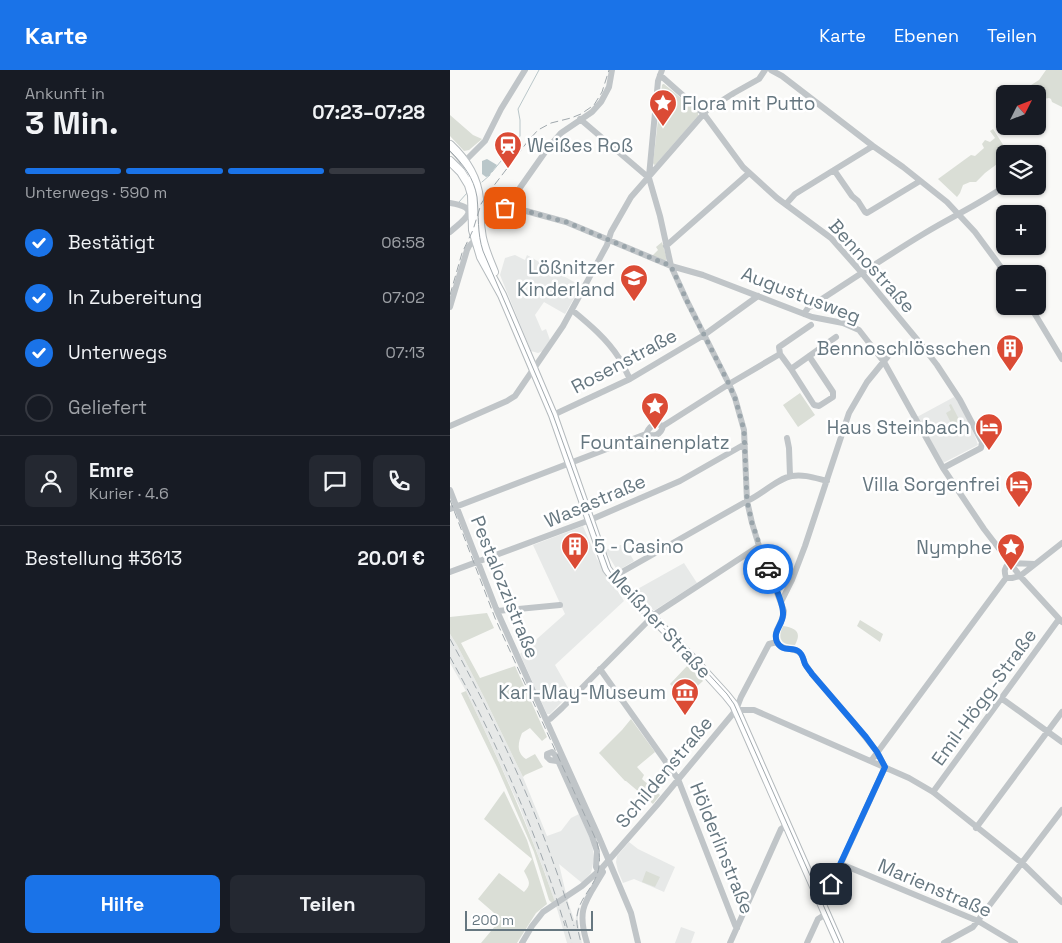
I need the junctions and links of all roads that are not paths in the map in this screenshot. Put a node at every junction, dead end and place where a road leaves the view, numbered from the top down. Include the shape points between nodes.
1 (525, 70) edge
2 (612, 70) edge
3 (766, 70) edge
4 (771, 70) edge
5 (661, 73) edge
6 (704, 114) junction
7 (580, 119) junction
8 (450, 145) edge
9 (873, 146) junction
10 (450, 161) edge
11 (464, 161) junction
12 (458, 168) junction
13 (834, 170) junction
14 (750, 173) junction
15 (648, 178) junction
16 (920, 181) junction
17 (996, 192) edge
18 (472, 194) junction
19 (450, 203) edge
20 (786, 204) junction
21 (462, 205) junction
22 (505, 208) junction
23 (480, 209) junction
24 (958, 214) junction
25 (450, 232) edge
26 (609, 239) junction
27 (475, 240) junction
28 (666, 246) junction
29 (999, 265) edge
30 (671, 266) junction
31 (862, 272) junction
32 (502, 295) junction
33 (758, 296) junction
34 (450, 307) edge
35 (572, 310) junction
36 (804, 314) junction
37 (1035, 315) edge
38 (811, 325) dead end
39 (704, 335) junction
40 (836, 337) dead end
41 (920, 343) junction
42 (527, 353) junction
43 (780, 354) junction
44 (542, 356) junction
45 (809, 356) junction
46 (1062, 359) edge
47 (884, 362) junction
48 (533, 368) junction
49 (791, 370) junction
50 (630, 379) junction
51 (729, 384) junction
52 (552, 415) junction
53 (450, 426) edge
54 (663, 426) junction
55 (646, 434) junction
56 (787, 438) dead end
57 (745, 444) junction
58 (570, 463) junction
59 (943, 468) junction
60 (790, 476) junction
61 (827, 481) junction
62 (450, 490) edge
63 (747, 501) junction
64 (453, 508) edge
65 (590, 521) junction
66 (1062, 543) edge
67 (760, 546) junction
68 (477, 563) junction
69 (1009, 563) junction
70 (1035, 564) junction
71 (450, 572) edge
72 (1020, 576) junction
73 (613, 577) junction
74 (1006, 578) junction
75 (781, 602) junction
76 (560, 605) dead end
77 (496, 611) junction
78 (652, 617) junction
79 (1060, 621) edge
80 (776, 632) junction
81 (777, 642) junction
82 (769, 644) junction
83 (600, 669) junction
84 (1001, 698) junction
85 (736, 710) junction
86 (1062, 712) edge
87 (546, 720) junction
88 (1048, 732) junction
89 (1062, 742) edge
90 (877, 752) junction
91 (556, 760) dead end
92 (871, 761) junction
93 (885, 767) junction
94 (678, 779) junction
95 (932, 792) junction
96 (1062, 810) edge
97 (787, 825) junction
98 (976, 828) junction
99 (605, 851) junction
100 (615, 853) junction
101 (608, 860) junction
102 (1022, 863) junction
103 (841, 864) junction
104 (600, 870) junction
105 (820, 900) junction
106 (1062, 902) edge
107 (826, 914) junction
108 (978, 921) junction
109 (737, 928) junction
110 (522, 943) edge
111 (587, 943) edge
112 (638, 943) edge
113 (730, 943) edge
114 (807, 943) edge
115 (839, 943) edge
116 (944, 943) edge
117 (1015, 943) edge

1 - 11 street via 485,141
2 - 7 street via 602,102
3 - 6 street via 759,79
4 - 9 street
5 - 6 street, Bennostraße
5 - 15 street
6 - 14 street, Bennostraße
6 - 15 street
7 - 15 street
7 - 22 street via 548,148
8 - 11 main road, Meißner Straße
9 - 13 street
9 - 16 street
10 - 12 main road, Meißner Straße
11 - 12 street
11 - 23 main road, Meißner Straße via 477,186
12 - 18 main road, Meißner Straße
13 - 16 street via 867,213
13 - 20 street via 795,194
14 - 20 street, Bennostraße
14 - 28 street
15 - 26 street via 631,197
15 - 28 street
16 - 24 street
17 - 24 street
18 - 21 street
18 - 27 main road, Meißner Straße
19 - 21 street
20 - 31 street, Bennostraße via 831,238
21 - 25 street via 468,214
22 - 23 street, Augustusweg
22 - 26 street, Augustusweg via 548,217
23 - 32 main road, Meißner Straße via 482,240
24 - 29 street
24 - 31 street
26 - 30 street, Augustusweg
26 - 35 street
27 - 32 main road, Meißner Straße
27 - 34 street via 467,250
28 - 30 street
30 - 33 street, Augustusweg via 703,274
30 - 39 street
31 - 36 street via 808,308
31 - 41 street, Bennostraße
32 - 42 main road, Meißner Straße
33 - 36 street, Augustusweg
33 - 39 street, Rosenstraße
35 - 44 street
35 - 50 street via 604,339
36 - 47 street, Augustusweg via 854,327
37 - 46 street
38 - 43 street, Augustusweg via 779,347
39 - 50 street, Rosenstraße
39 - 51 street
40 - 45 street, Augustusweg
41 - 47 street via 889,354
41 - 59 street, Bennostraße via 960,400 982,442 981,448
42 - 44 street
42 - 48 main road, Meißner Straße
43 - 49 street
43 - 51 street
44 - 48 street
45 - 49 street, Augustusweg
45 - 49 street via 833,392 833,397 819,406 814,405
47 - 59 street, Augustusweg
47 - 61 street via 867,382 849,413
48 - 52 main road, Meißner Straße
48 - 53 street via 513,398
50 - 52 street, Rosenstraße
51 - 54 street
51 - 57 street via 744,430
52 - 58 main road, Meißner Straße
54 - 55 street via 653,425
54 - 55 street via 657,435
55 - 58 street
56 - 60 street
57 - 63 street
57 - 65 street, Wasastraße via 680,481
58 - 64 street
58 - 65 main road, Meißner Straße
59 - 69 street, Augustusweg
60 - 61 street via 803,475
60 - 63 street
61 - 75 street
62 - 64 street, Pestalozzistraße
63 - 67 street
63 - 73 street
64 - 68 street, Pestalozzistraße
65 - 68 street, Wasastraße
65 - 73 main road, Meißner Straße
66 - 70 street
67 - 75 street
67 - 78 street
68 - 71 street, Wasastraße
68 - 77 street, Pestalozzistraße
69 - 70 street
69 - 72 street, Augustusweg
69 - 74 street via 1005,568
70 - 72 street
72 - 74 street
72 - 79 street, Augustusweg
73 - 78 main road, Meißner Straße
74 - 90 street
75 - 80 street via 783,621
76 - 77 street
77 - 87 street, Pestalozzistraße
78 - 83 street
78 - 85 main road, Meißner Straße via 726,695
79 - 84 street, Emil-Högg-Straße
80 - 81 street
80 - 82 street, Schildenstraße
81 - 82 street
81 - 90 street via 784,649 800,653 812,674
82 - 85 street, Schildenstraße
83 - 87 street
83 - 94 street, Hölderlinstraße
84 - 88 street
84 - 95 street, Emil-Högg-Straße
85 - 92 street via 754,710
85 - 94 street, Schildenstraße
85 - 97 main road, Meißner Straße
86 - 88 street
87 - 99 street, Pestalozzistraße
88 - 89 street
88 - 98 street
90 - 92 street
90 - 93 street
91 - 104 street via 592,836 597,851 596,867
92 - 93 street
93 - 95 street
93 - 103 street
94 - 100 street, Schildenstraße
94 - 109 street, Hölderlinstraße
95 - 98 street
96 - 102 street
97 - 105 main road, Meißner Straße
97 - 109 street via 781,829
98 - 102 street
99 - 100 street, Schildenstraße
99 - 101 street, Pestalozzistraße
100 - 101 street, Schildenstraße
101 - 104 street, Schildenstraße
101 - 112 street, Pestalozzistraße via 631,913
102 - 106 street
102 - 108 street
103 - 105 street via 826,896
103 - 108 street, Marienstraße
104 - 110 street, Schildenstraße via 543,912
104 - 111 street via 603,872 582,912
105 - 107 main road, Meißner Straße
107 - 114 street via 818,919
107 - 115 main road, Meißner Straße
108 - 116 street
108 - 117 street, Marienstraße
109 - 113 street

